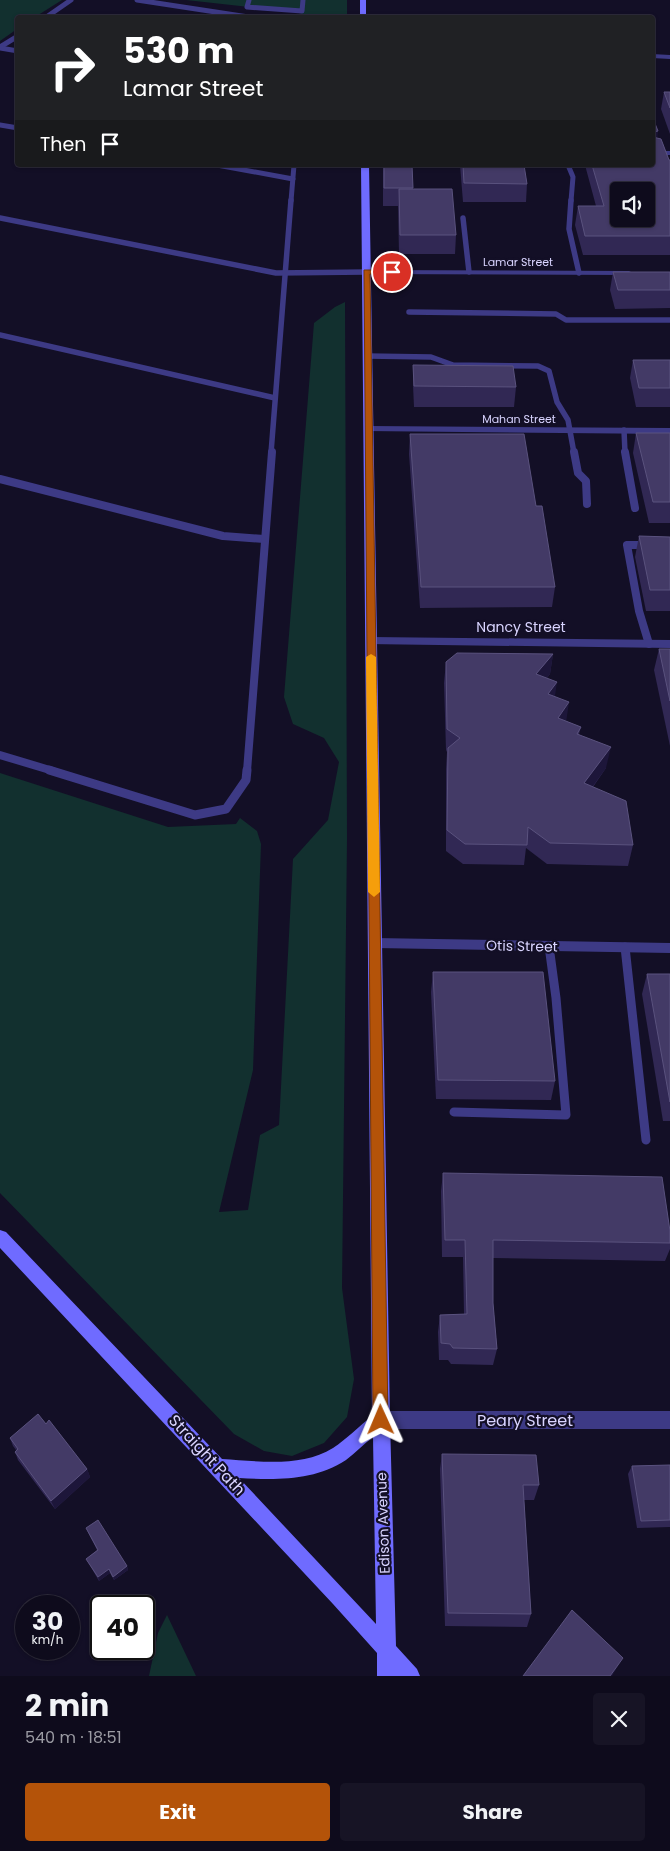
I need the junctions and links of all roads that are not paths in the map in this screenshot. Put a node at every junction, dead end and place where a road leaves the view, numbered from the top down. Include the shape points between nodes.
1 (71, 0) edge
2 (137, 0) edge
3 (249, 0) edge
4 (303, 0) edge
5 (363, 0) edge
6 (49, 15) edge
7 (235, 15) edge
8 (363, 15) edge
9 (15, 38) edge
10 (0, 48) edge
11 (15, 50) edge
12 (655, 56) edge
13 (670, 56) edge
14 (0, 125) edge
15 (15, 128) edge
16 (655, 152) edge
17 (670, 153) edge
18 (228, 167) edge
19 (294, 167) edge
20 (365, 167) edge
21 (569, 167) edge
22 (293, 179) junction
23 (0, 218) edge
24 (463, 218) dead end
25 (366, 272) junction
26 (469, 272) junction
27 (285, 273) junction
28 (579, 273) junction
29 (643, 274) edge
30 (409, 312) dead end
31 (670, 320) edge
32 (0, 335) edge
33 (367, 356) junction
34 (275, 398) junction
35 (368, 429) junction
36 (570, 430) junction
37 (624, 430) junction
38 (670, 431) edge
39 (0, 479) edge
40 (587, 504) dead end
41 (635, 508) dead end
42 (264, 539) junction
43 (670, 545) edge
44 (371, 641) junction
45 (649, 644) junction
46 (670, 644) edge
47 (0, 755) edge
48 (375, 943) junction
49 (548, 946) junction
50 (625, 948) junction
51 (670, 948) edge
52 (454, 1112) dead end
53 (646, 1140) dead end
54 (0, 1237) edge
55 (381, 1420) junction
56 (670, 1420) edge
57 (218, 1468) junction
58 (387, 1651) junction
59 (388, 1676) edge
60 (410, 1676) edge

1 - 6 lane
2 - 7 lane
3 - 4 lane via 247,7 302,11
5 - 8 street
9 - 10 lane
10 - 11 lane
12 - 13 street
14 - 15 lane
16 - 17 street
18 - 22 lane
19 - 22 lane
20 - 25 street, Edison Avenue
21 - 28 lane via 573,177 569,229
22 - 27 lane
23 - 27 lane
24 - 26 lane
25 - 26 street, Lamar Street
25 - 27 lane
25 - 33 street, Edison Avenue
26 - 28 street, Lamar Street
27 - 34 lane
28 - 29 street, Lamar Street
30 - 31 lane via 556,314 566,320
32 - 34 lane
33 - 35 street, Edison Avenue
33 - 36 lane via 431,357 453,365 538,366 549,371 557,402
34 - 42 lane
35 - 36 street, Mahan Street
35 - 44 street, Edison Avenue
36 - 37 street, Mahan Street
36 - 40 lane via 578,473 586,482
37 - 38 street, Mahan Street
37 - 41 lane via 625,458
39 - 42 lane via 223,536
42 - 47 lane via 246,780 226,808 195,815
43 - 45 lane via 627,545 639,611
44 - 45 street, Nancy Street
44 - 48 street, Edison Avenue
45 - 46 street, Nancy Street
48 - 49 street, Otis Street
48 - 55 street, Edison Avenue
49 - 50 street, Otis Street
49 - 52 lane via 566,1116
50 - 51 street, Otis Street
50 - 53 lane
54 - 57 street, Straight Path
55 - 56 street, Peary Street
55 - 57 street via 338,1454 305,1468
55 - 58 street, Edison Avenue
57 - 58 street, Straight Path via 340,1596
58 - 59 street, Edison Avenue
58 - 60 street, Straight Path

